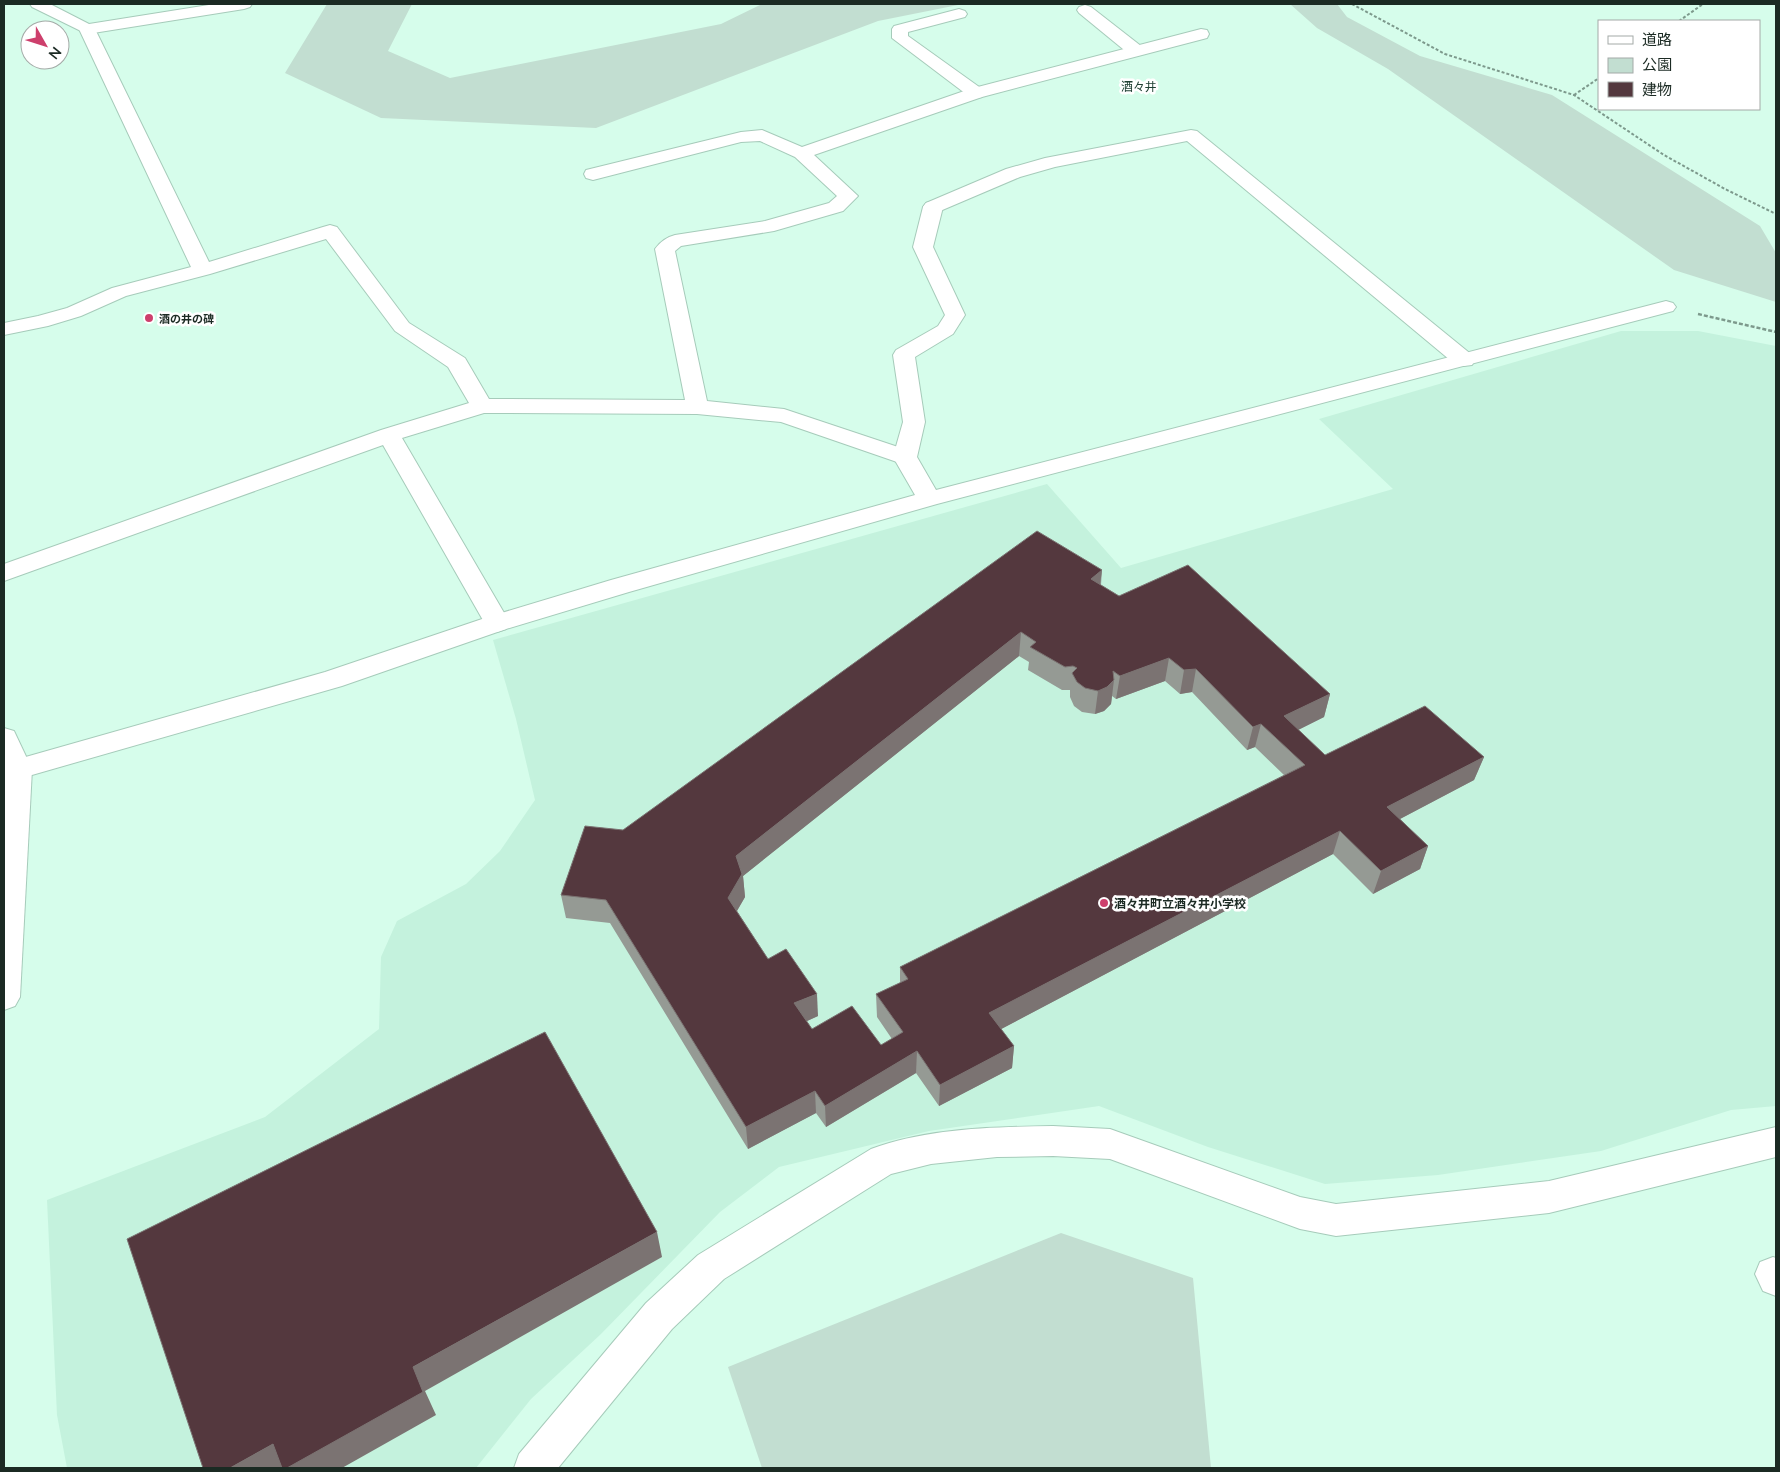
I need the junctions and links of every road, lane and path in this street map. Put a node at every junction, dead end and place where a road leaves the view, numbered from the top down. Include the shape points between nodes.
1 (38, 4) edge
2 (244, 4) edge
3 (1352, 4) edge
4 (1704, 4) edge
5 (1085, 10) dead end
6 (959, 14) dead end
7 (1680, 20) edge
8 (87, 29) junction
9 (1201, 34) dead end
10 (1135, 50) junction
11 (1598, 79) edge
12 (976, 93) junction
13 (1574, 95) junction
14 (801, 153) junction
15 (593, 174) dead end
16 (1776, 214) edge
17 (203, 270) junction
18 (1666, 307) joint
19 (4, 329) edge
20 (1776, 332) edge
21 (1464, 360) junction
22 (482, 406) junction
23 (697, 407) junction
24 (390, 435) junction
25 (905, 457) junction
26 (929, 499) junction
27 (4, 573) edge
28 (497, 623) junction
29 (4, 738) edge
30 (18, 769) junction
31 (4, 998) edge
32 (1776, 1142) edge
33 (533, 1468) edge

1 - 8 street
2 - 8 street
3 - 13 path via 1445,54
4 - 7 path
5 - 10 street
6 - 12 street via 900,29 900,38
8 - 17 street
9 - 10 street
10 - 12 street
11 - 13 path
12 - 14 street
13 - 16 path via 1664,155
14 - 15 street via 762,135 741,137
14 - 23 street via 848,196 836,207 767,227 675,241 666,249
17 - 19 street via 119,292 50,320
17 - 22 street via 330,231 402,327 457,363
18 - 20 path
18 - 21 street
21 - 25 street via 1191,135 1013,172 933,207 923,247 955,316 946,330 904,355 914,422
21 - 26 street
22 - 23 street
22 - 24 street
23 - 25 street via 784,416
24 - 27 street
24 - 28 street
25 - 26 street
26 - 28 street
28 - 30 street via 333,679
29 - 30 street
30 - 31 street
32 - 33 street via 1549,1197 1336,1220 1300,1213 1110,1144 997,1142 931,1149 883,1160 711,1267 659,1316

